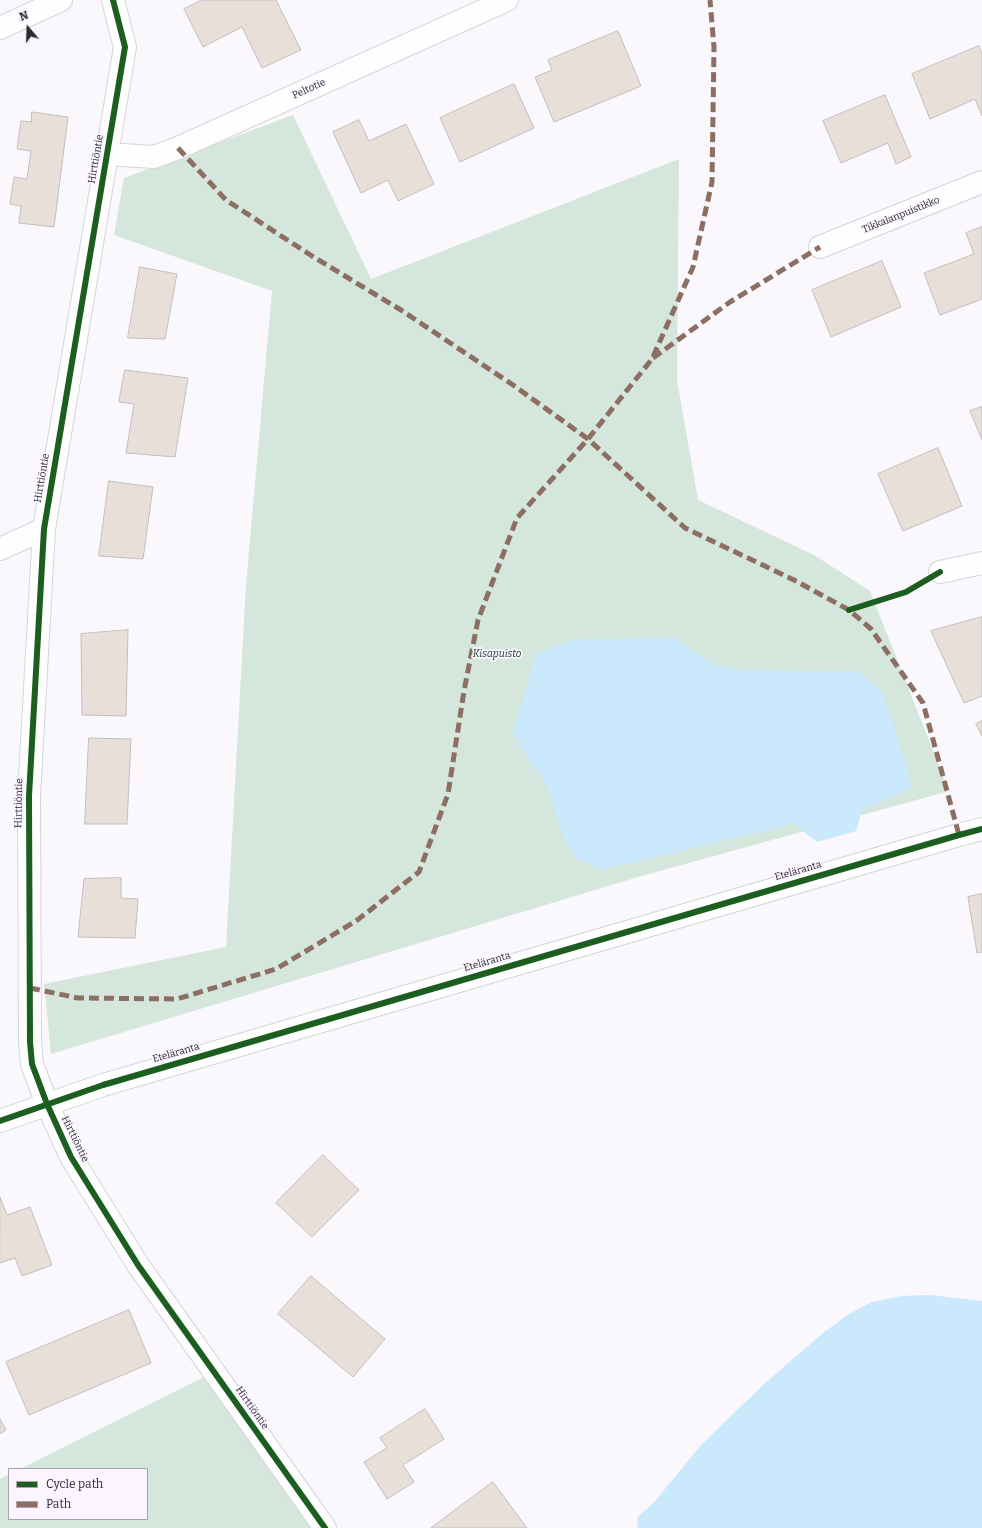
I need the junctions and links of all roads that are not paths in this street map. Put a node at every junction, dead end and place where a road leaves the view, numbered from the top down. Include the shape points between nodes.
1 (61, 0) edge
2 (113, 0) edge
3 (507, 0) edge
4 (0, 28) edge
5 (107, 154) junction
6 (982, 182) edge
7 (820, 247) dead end
8 (44, 530) junction
9 (0, 549) edge
10 (982, 563) edge
11 (940, 572) dead end
12 (982, 829) edge
13 (47, 1104) junction
14 (0, 1121) edge
15 (325, 1528) edge

1 - 4 street
2 - 5 street, Hirttiöntie via 125,47
3 - 5 street, Peltotie via 172,151 154,157
5 - 8 street, Hirttiöntie
6 - 7 street, Tikkalanpuistikko
8 - 9 street
8 - 13 street, Hirttiöntie via 29,796 30,1042 32,1064
10 - 11 street
12 - 13 street, Eteläranta via 126,1078
13 - 14 street, Eteläranta
13 - 15 street, Hirttiöntie via 71,1158 138,1265

